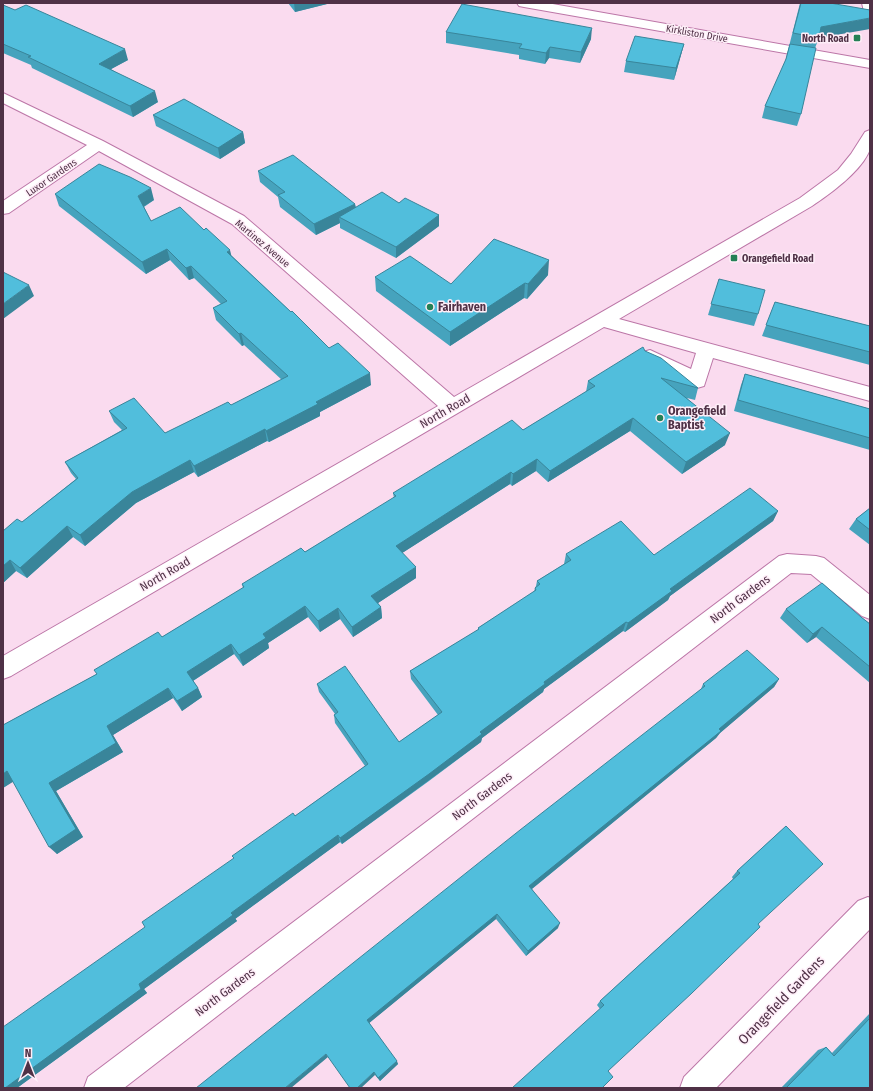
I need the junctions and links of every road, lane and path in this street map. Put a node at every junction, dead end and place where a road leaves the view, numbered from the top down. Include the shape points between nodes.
1 (524, 3) edge
2 (869, 3) edge
3 (870, 13) edge
4 (870, 64) edge
5 (3, 97) edge
6 (870, 135) edge
7 (98, 144) junction
8 (3, 209) edge
9 (600, 320) junction
10 (706, 349) junction
11 (650, 357) edge
12 (870, 394) edge
13 (452, 407) junction
14 (870, 609) edge
15 (3, 668) edge
16 (868, 911) dead end
17 (99, 1088) edge
18 (695, 1088) edge

1 - 4 street, Kirkliston Drive
2 - 3 street
5 - 7 street, Martinez Avenue
6 - 9 street, North Road via 849,168 831,186
7 - 8 street, Luxor Gardens
7 - 13 street, Martinez Avenue via 238,220
9 - 10 street
9 - 13 street, North Road
10 - 11 street via 698,381
10 - 12 street
13 - 15 street, North Road
14 - 17 street, North Gardens via 816,565 787,563
16 - 18 street, Orangefield Gardens

